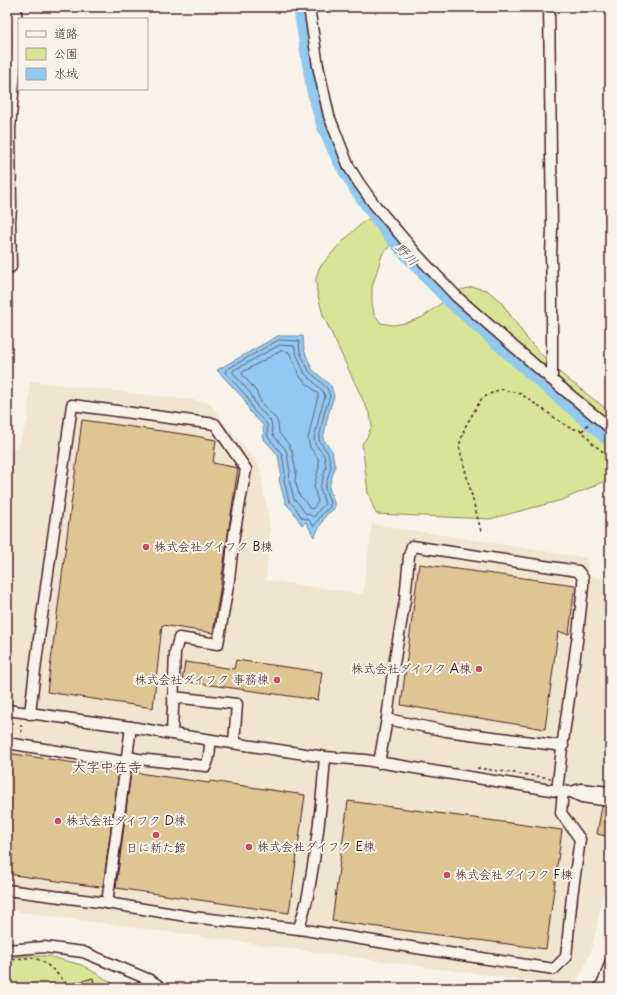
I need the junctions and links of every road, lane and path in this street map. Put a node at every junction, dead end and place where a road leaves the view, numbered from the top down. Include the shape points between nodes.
1 (16, 7) edge
2 (309, 7) edge
3 (549, 7) edge
4 (11, 267) dead end
5 (552, 380) junction
6 (596, 416) junction
7 (610, 428) edge
8 (582, 432) junction
9 (610, 457) edge
10 (480, 531) dead end
11 (173, 697) junction
12 (7, 710) edge
13 (30, 714) junction
14 (388, 719) junction
15 (21, 724) dead end
16 (131, 727) junction
17 (172, 734) junction
18 (21, 735) dead end
19 (210, 740) junction
20 (7, 743) edge
21 (234, 743) junction
22 (563, 746) junction
23 (326, 756) junction
24 (126, 759) junction
25 (379, 762) junction
26 (564, 791) junction
27 (610, 792) edge
28 (610, 801) edge
29 (7, 890) edge
30 (107, 903) junction
31 (299, 929) junction
32 (7, 950) edge
33 (7, 960) edge
34 (610, 963) edge
35 (69, 988) edge
36 (162, 988) edge
37 (599, 988) edge

1 - 4 street via 17,47 10,129
2 - 5 street via 318,66 330,116 349,167 359,183 399,234 457,297
3 - 5 street
5 - 6 street
6 - 7 street
6 - 8 path
8 - 9 path
8 - 10 path via 568,427 521,394 500,389 482,398 465,427 460,446
11 - 13 street via 175,652 179,638 218,644 246,469 215,424 72,405
11 - 17 street
11 - 21 street via 237,704
12 - 13 street
13 - 16 street
14 - 22 street via 446,731
14 - 22 street via 412,546 578,571 583,578 583,586
14 - 25 street
15 - 18 path
16 - 17 street
16 - 24 street
17 - 19 street
19 - 21 street
19 - 24 street via 210,757 206,766
20 - 24 street
21 - 23 street
22 - 26 street
23 - 25 street
23 - 31 street via 309,892
24 - 30 street
25 - 26 street
26 - 27 street via 581,789
26 - 28 street via 582,797
26 - 31 street via 561,812 580,839 566,957 554,969
29 - 30 street
30 - 31 street via 192,917
32 - 36 street via 44,947 84,952 150,980
33 - 35 path via 38,960 52,968
34 - 37 street

